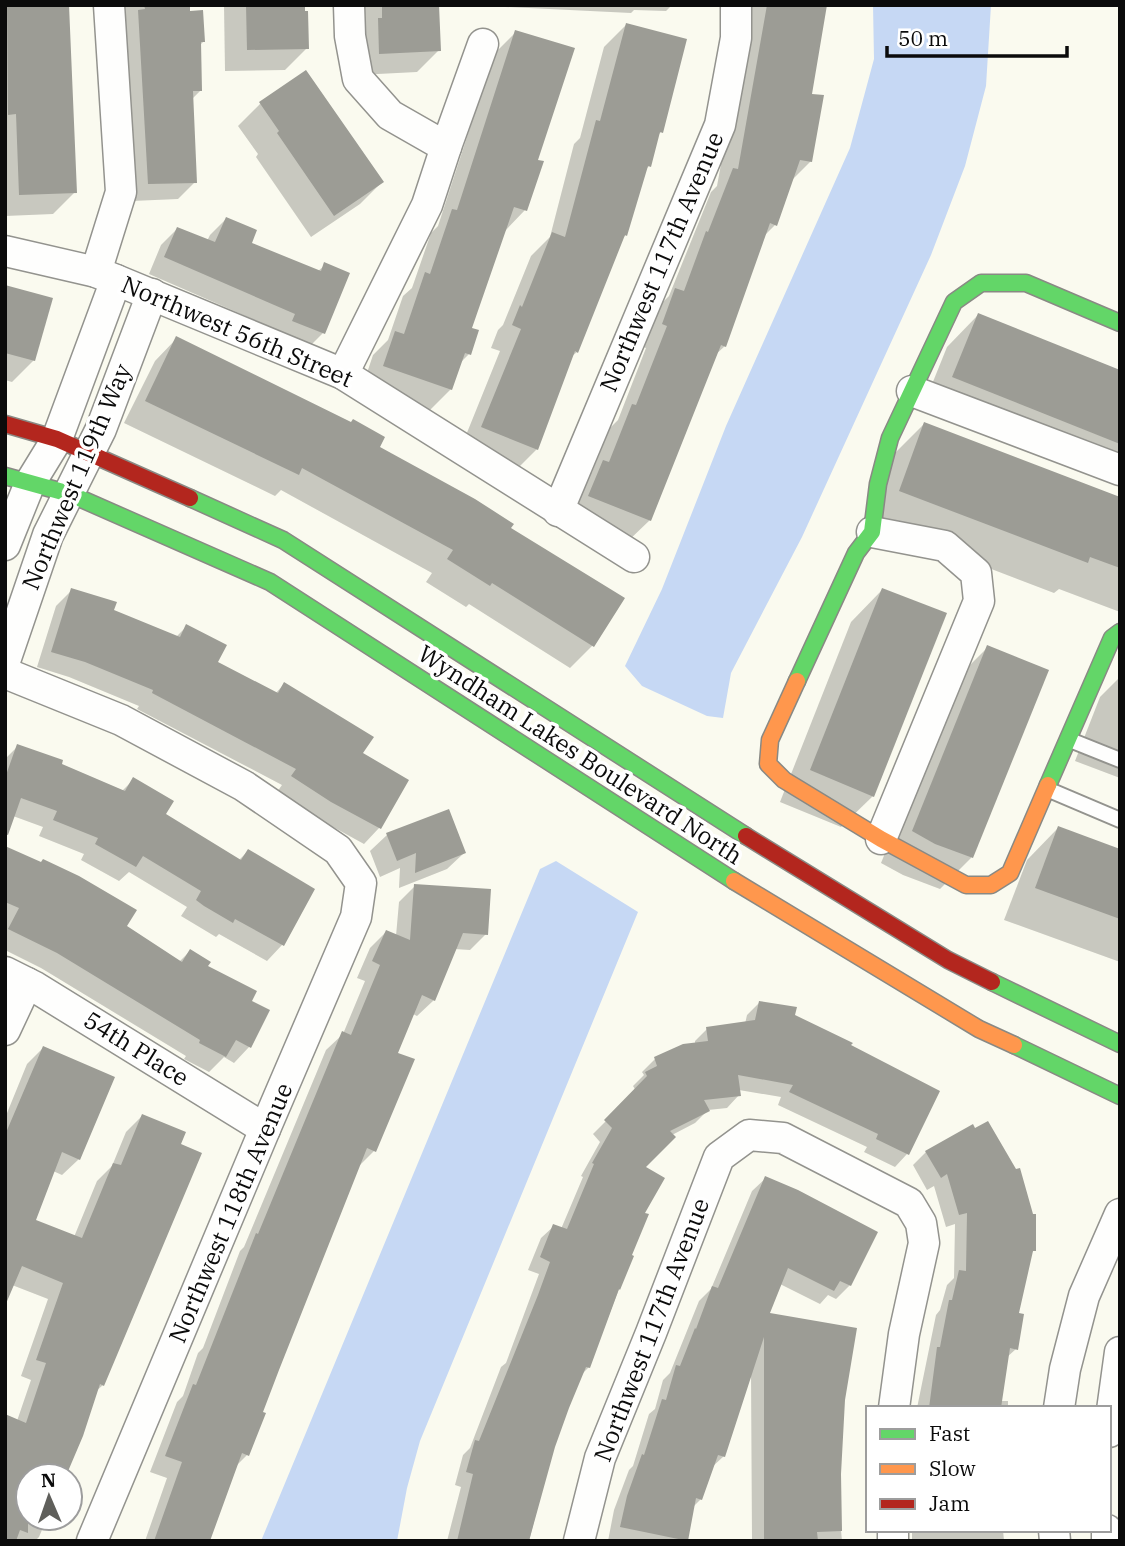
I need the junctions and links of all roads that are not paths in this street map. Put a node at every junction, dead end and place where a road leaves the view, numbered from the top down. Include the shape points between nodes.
1 (109, 5) edge
2 (349, 5) edge
3 (736, 5) edge
4 (483, 44) dead end
5 (446, 146) junction
6 (5, 251) edge
7 (106, 276) junction
8 (152, 294) junction
9 (1120, 323) edge
10 (111, 347) junction
11 (343, 374) junction
12 (912, 391) junction
13 (5, 424) edge
14 (57, 439) junction
15 (89, 453) junction
16 (1120, 470) edge
17 (18, 480) edge
18 (70, 494) junction
19 (558, 511) junction
20 (872, 532) junction
21 (5, 545) edge
22 (634, 557) dead end
23 (13, 608) edge
24 (1120, 632) edge
25 (5, 660) edge
26 (5, 673) edge
27 (1069, 739) junction
28 (1120, 760) edge
29 (1047, 789) junction
30 (1120, 820) edge
31 (881, 839) junction
32 (16, 978) edge
33 (5, 1030) edge
34 (1120, 1044) edge
35 (1120, 1096) edge
36 (265, 1129) junction
37 (1120, 1214) edge
38 (1120, 1352) edge
39 (894, 1406) edge
40 (1059, 1406) edge
41 (1113, 1420) edge
42 (92, 1541) edge
43 (579, 1541) edge

1 - 7 street, Northwest 119th Way via 121,192
2 - 5 street via 358,79 390,115
3 - 19 street, Northwest 117th Avenue via 736,38 720,125
4 - 5 street
5 - 11 street via 427,205
6 - 7 street, Northwest 56th Street
7 - 8 street, Northwest 56th Street
7 - 10 street, Northwest 119th Way
8 - 10 street, Northwest 119th Way
8 - 11 street, Northwest 56th Street
9 - 12 street via 1026,283 981,283 954,302
10 - 14 street, Northwest 119th Way
10 - 15 street, Northwest 119th Way
11 - 19 street, Northwest 56th Street
12 - 16 street
12 - 20 street via 890,438
13 - 14 street, Wyndham Lakes Boulevard North
14 - 15 street, Wyndham Lakes Boulevard North
14 - 17 street, Northwest 119th Way
15 - 18 street, Northwest 119th Way
15 - 34 street, Wyndham Lakes Boulevard North via 283,540 948,960
17 - 18 street, Wyndham Lakes Boulevard North
17 - 21 street, Northwest 119th Way
18 - 23 street, Northwest 119th Way
18 - 35 street, Wyndham Lakes Boulevard North via 270,582 741,886 979,1029
19 - 22 street, Northwest 56th Street
20 - 31 street via 856,553 770,740 768,764 784,780
20 - 31 street via 945,545 976,573 979,601
23 - 25 street, Northwest 119th Way
24 - 27 street via 1112,638
26 - 36 street, Northwest 118th Avenue via 121,720 244,786 338,850 361,883 356,917
27 - 28 lane
27 - 29 street
29 - 30 lane
29 - 31 street via 1010,873 991,885 966,885
32 - 33 street
32 - 36 street, 54th Place
36 - 42 street, Northwest 118th Avenue
37 - 40 street via 1084,1296
38 - 41 street
39 - 43 street, Northwest 117th Avenue via 924,1243 921,1223 909,1203 783,1138 749,1135 719,1157 600,1458

